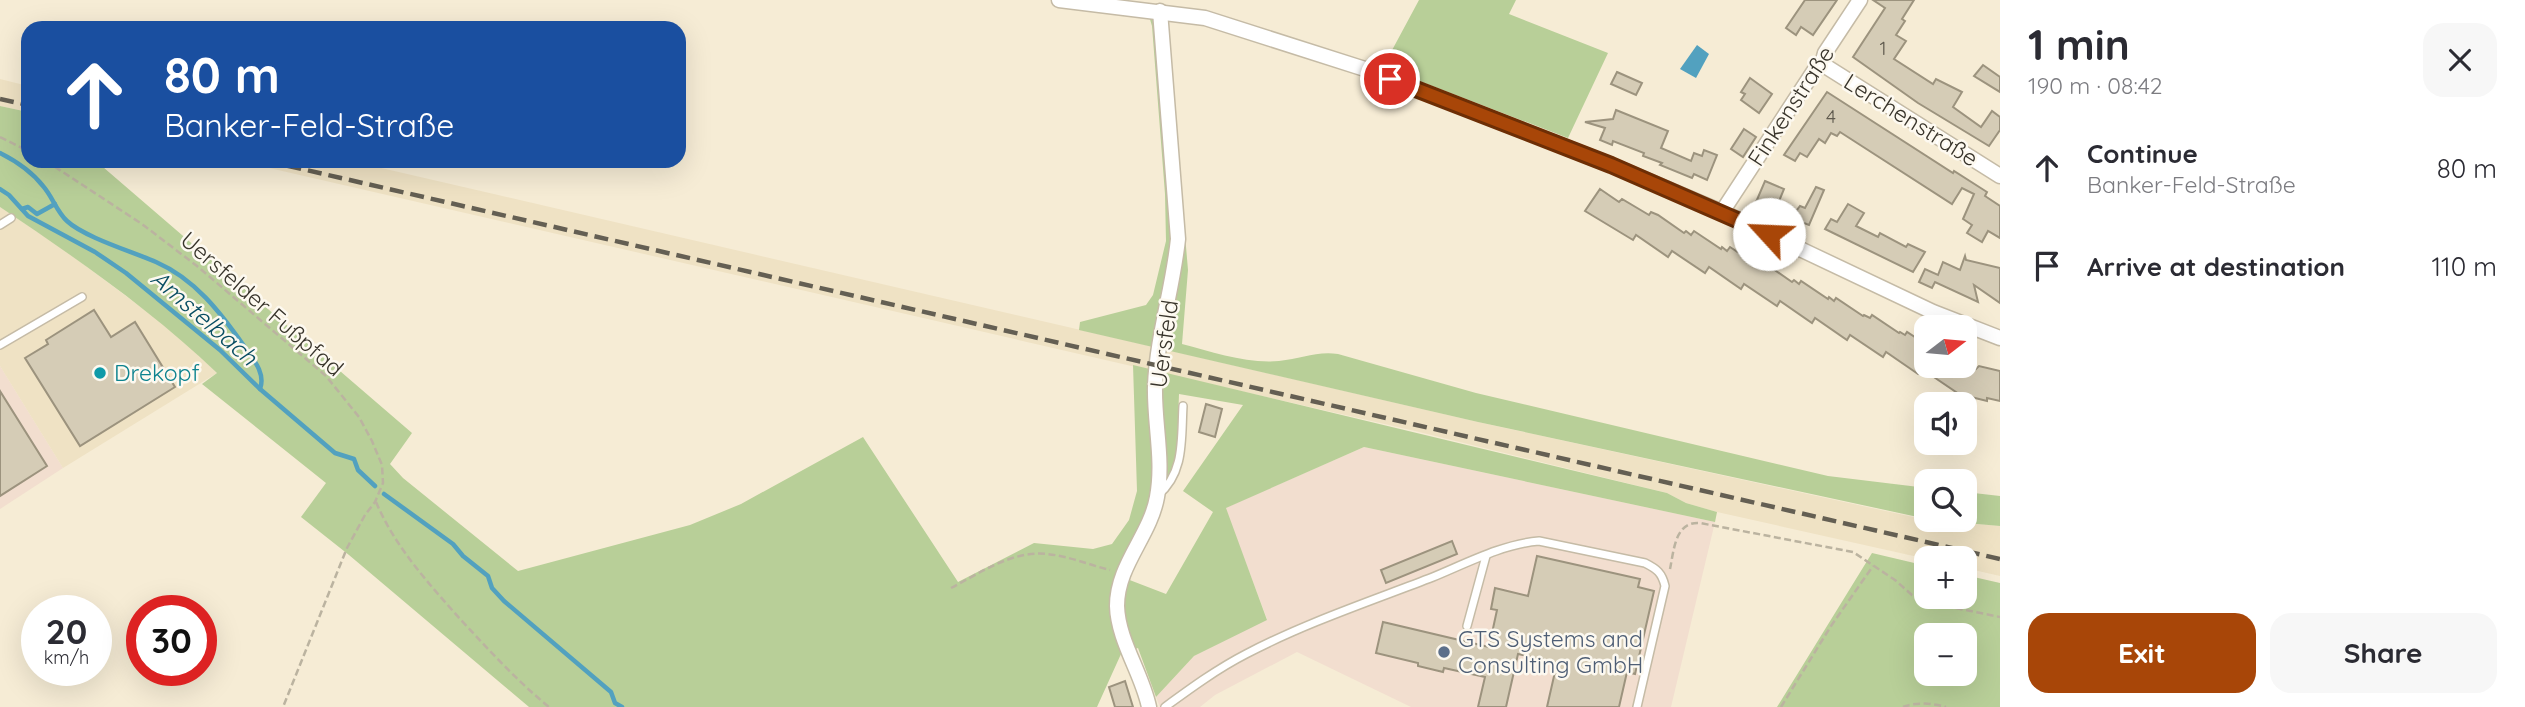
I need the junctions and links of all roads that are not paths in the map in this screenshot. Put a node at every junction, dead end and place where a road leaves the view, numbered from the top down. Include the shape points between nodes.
1 (1059, 0) edge
2 (1860, 0) edge
3 (1160, 11) junction
4 (1822, 64) junction
5 (1998, 170) edge
6 (1722, 212) junction
7 (11, 218) dead end
8 (0, 225) edge
9 (82, 297) dead end
10 (2000, 338) edge
11 (0, 345) edge
12 (1183, 406) dead end
13 (1158, 495) junction
14 (1486, 556) junction
15 (1467, 626) dead end
16 (1149, 707) edge
17 (1165, 707) edge
18 (1637, 707) edge

1 - 3 street
2 - 4 street, Finkenstraße via 1825,52
3 - 6 street via 1205,18 1356,66
3 - 13 street, Uersfeld via 1178,239 1155,388
4 - 5 street, Lerchenstraße
4 - 6 street, Finkenstraße
6 - 10 street via 1933,312
7 - 8 lane
9 - 11 lane
12 - 13 lane via 1176,473 1170,486
13 - 16 street, Uersfeld via 1123,574 1117,609
14 - 15 lane
14 - 17 lane via 1246,654
14 - 18 lane via 1522,542 1539,541 1657,569 1665,586

